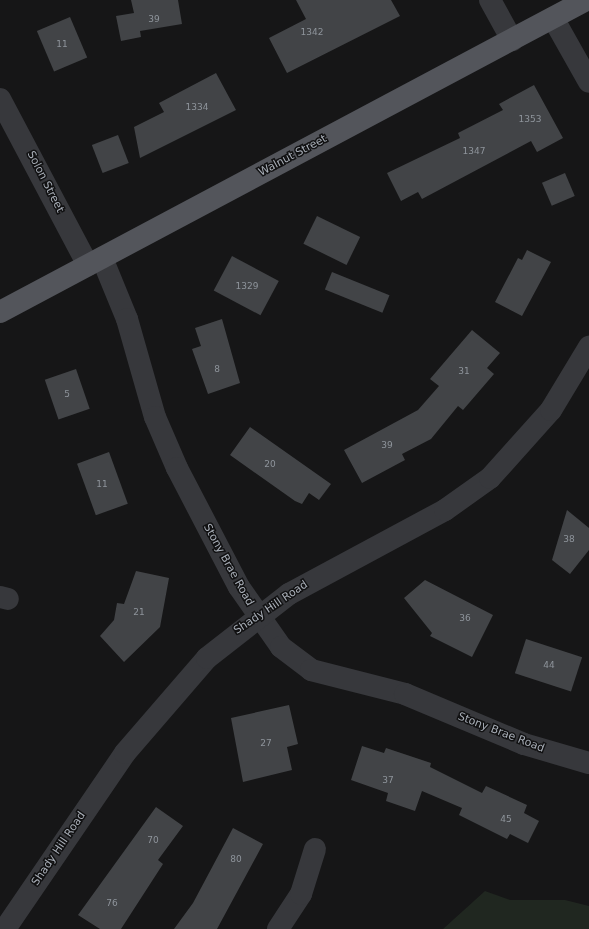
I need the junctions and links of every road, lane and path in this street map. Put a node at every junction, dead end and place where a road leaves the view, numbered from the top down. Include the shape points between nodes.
1 (490, 0) edge
2 (586, 0) edge
3 (553, 18) junction
4 (512, 40) junction
5 (589, 82) edge
6 (0, 100) edge
7 (95, 261) junction
8 (0, 312) edge
9 (589, 346) edge
10 (257, 616) junction
11 (589, 763) edge
12 (315, 849) dead end
13 (4, 929) edge
14 (278, 929) edge

1 - 4 street
2 - 3 main road, Walnut Street
3 - 4 main road, Walnut Street
3 - 5 street
4 - 7 main road, Walnut Street
6 - 7 street, Solon Street
7 - 8 main road, Walnut Street
7 - 10 street, Stony Brae Road via 127,319 147,395 164,440 200,514
9 - 10 street, Shady Hill Road via 551,410 490,478 445,510 322,574
10 - 11 street, Stony Brae Road via 281,647 311,670 405,694 524,744
10 - 13 street, Shady Hill Road via 207,658 155,714
12 - 14 street via 301,894

